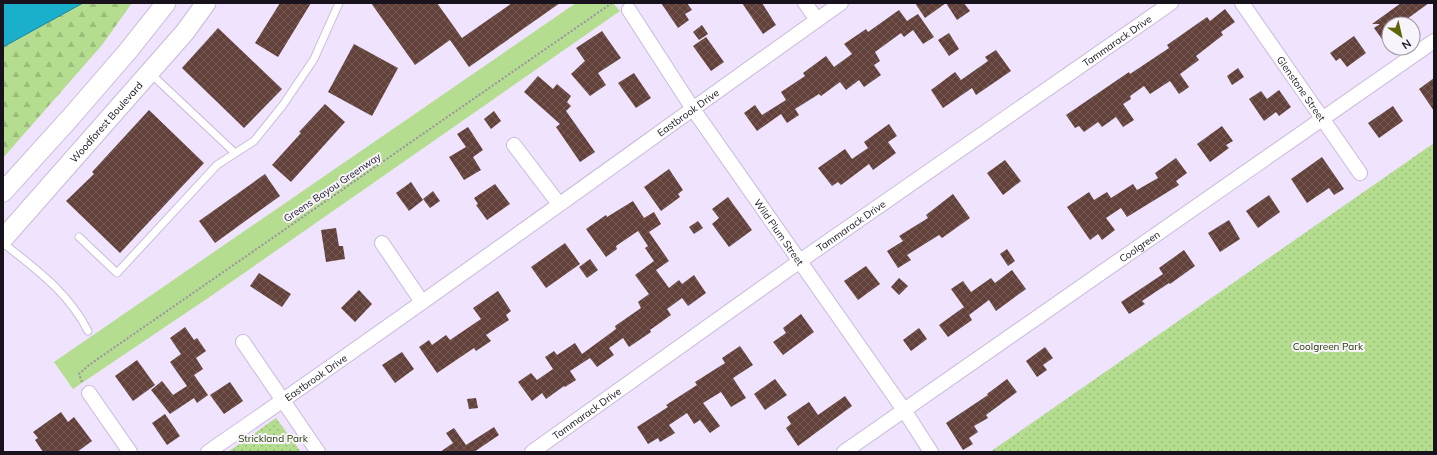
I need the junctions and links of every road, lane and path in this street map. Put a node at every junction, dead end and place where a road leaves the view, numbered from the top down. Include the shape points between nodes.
1 (166, 3) edge
2 (206, 3) edge
3 (339, 3) edge
4 (612, 3) edge
5 (805, 3) edge
6 (841, 3) edge
7 (1171, 3) edge
8 (1242, 3) edge
9 (629, 10) dead end
10 (817, 20) junction
11 (1434, 41) edge
12 (128, 51) junction
13 (150, 73) junction
14 (693, 109) junction
15 (1322, 118) junction
16 (514, 145) dead end
17 (235, 154) junction
18 (1360, 173) dead end
19 (3, 192) edge
20 (560, 204) junction
21 (79, 237) dead end
22 (3, 239) edge
23 (3, 243) edge
24 (382, 243) dead end
25 (800, 261) junction
26 (422, 302) junction
27 (88, 331) dead end
28 (244, 342) dead end
29 (88, 393) joint
30 (282, 401) junction
31 (904, 410) junction
32 (130, 452) edge
33 (208, 452) edge
34 (318, 452) edge
35 (532, 452) edge
36 (844, 452) edge
37 (931, 452) edge

1 - 12 main road
2 - 13 main road, Woodforest Boulevard
3 - 17 lane via 314,59 283,105 254,141
4 - 29 path, Greens Bayou Greenway via 89,365 79,374
5 - 10 street
6 - 10 street, Eastbrook Drive
7 - 25 street, Tammarack Drive
8 - 15 street, Glenstone Street
9 - 14 street, Wild Plum Street
10 - 14 street, Eastbrook Drive
11 - 15 street, Coolgreen
12 - 13 main road
12 - 19 main road
13 - 17 lane
13 - 22 main road, Woodforest Boulevard
14 - 20 street, Eastbrook Drive
14 - 25 street, Wild Plum Street
15 - 18 street, Glenstone Street
15 - 31 street, Coolgreen
16 - 20 street
17 - 21 lane via 217,165 117,273
20 - 26 street, Eastbrook Drive
23 - 27 lane via 59,289 72,304
24 - 26 street
25 - 31 street, Wild Plum Street
25 - 35 street, Tammarack Drive
26 - 30 street, Eastbrook Drive
28 - 30 street
29 - 32 street
30 - 33 street, Eastbrook Drive
30 - 34 street
31 - 36 street, Coolgreen
31 - 37 street, Wild Plum Street

